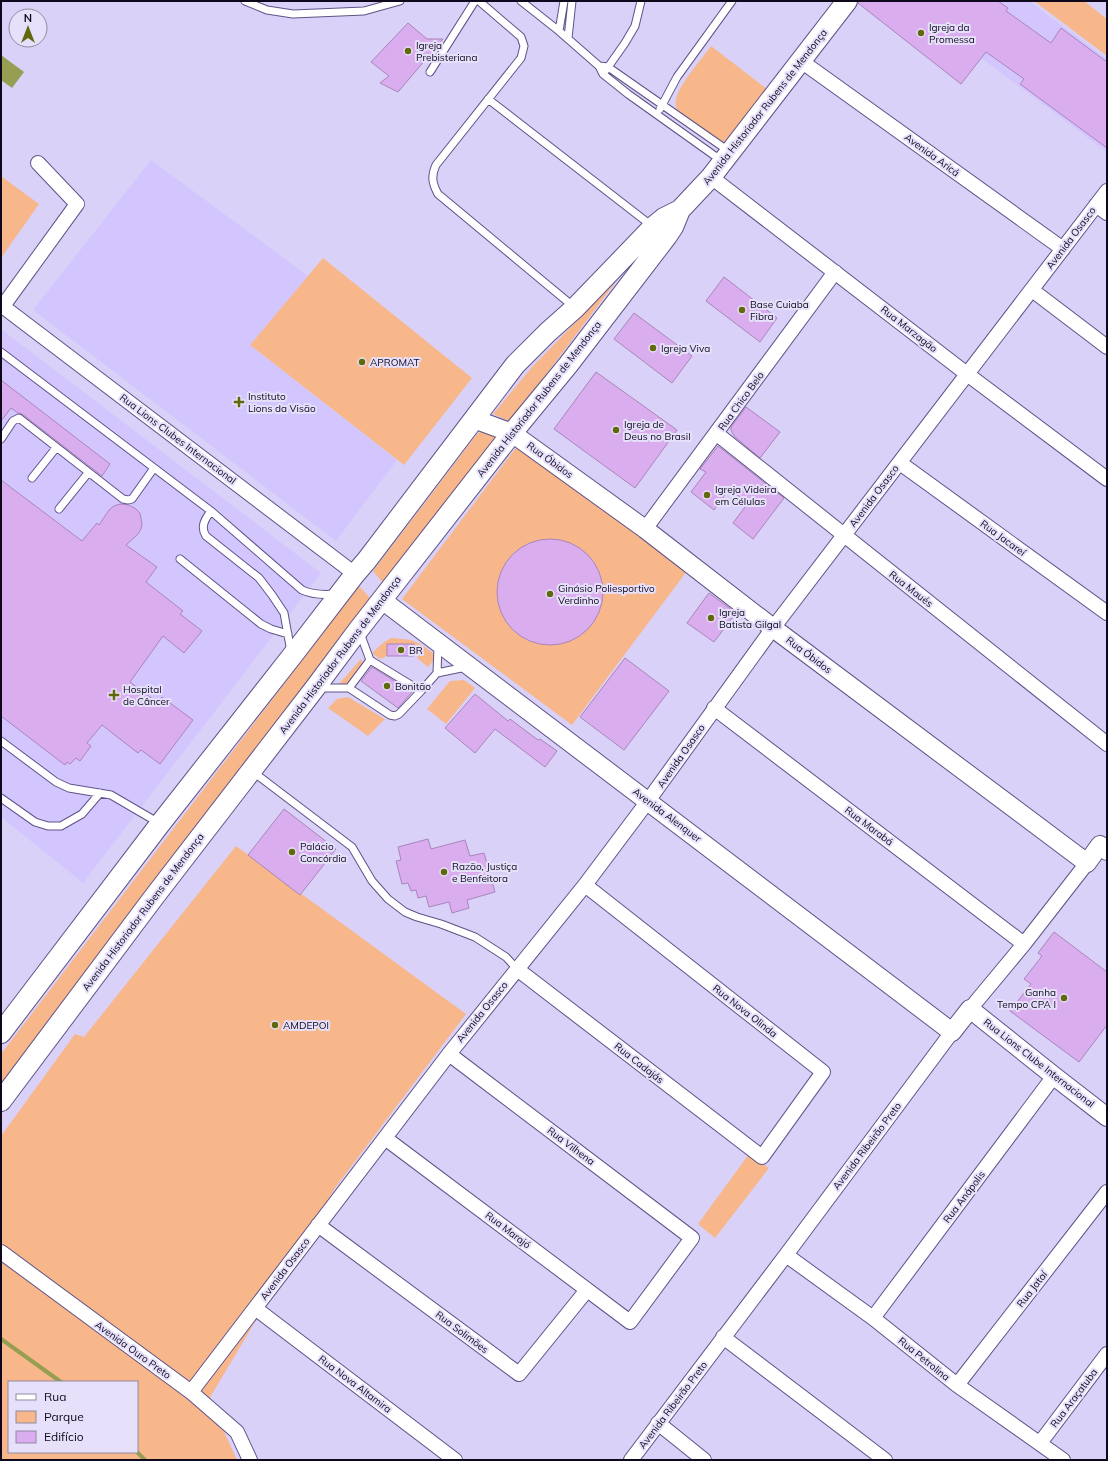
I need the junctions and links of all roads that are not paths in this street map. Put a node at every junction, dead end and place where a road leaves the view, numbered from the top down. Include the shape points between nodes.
1 (245, 1) edge
2 (400, 1) edge
3 (475, 1) edge
4 (479, 1) edge
5 (521, 1) edge
6 (564, 1) edge
7 (572, 1) edge
8 (641, 1) edge
9 (732, 1) edge
10 (847, 1) edge
11 (559, 31) junction
12 (568, 38) junction
13 (801, 61) junction
14 (599, 66) junction
15 (608, 67) junction
16 (430, 72) dead end
17 (603, 74) junction
18 (488, 99) junction
19 (662, 105) junction
20 (658, 115) junction
21 (38, 163) dead end
22 (721, 164) junction
23 (1107, 191) edge
24 (1102, 209) edge
25 (680, 210) junction
26 (653, 227) junction
27 (1063, 249) junction
28 (835, 272) junction
29 (1032, 290) junction
30 (2, 305) edge
31 (575, 308) junction
32 (590, 337) junction
33 (1107, 347) edge
34 (1, 352) edge
35 (967, 374) junction
36 (474, 419) junction
37 (512, 433) junction
38 (717, 434) junction
39 (1, 439) edge
40 (56, 448) junction
41 (900, 463) junction
42 (154, 468) junction
43 (88, 473) junction
44 (32, 478) dead end
45 (1107, 479) edge
46 (60, 509) dead end
47 (211, 511) junction
48 (645, 529) junction
49 (844, 536) junction
50 (180, 559) dead end
51 (355, 574) junction
52 (341, 593) junction
53 (382, 600) junction
54 (1107, 613) edge
55 (773, 628) junction
56 (358, 629) junction
57 (288, 634) junction
58 (438, 642) junction
59 (292, 656) junction
60 (370, 660) junction
61 (470, 666) junction
62 (437, 673) junction
63 (315, 688) junction
64 (349, 688) junction
65 (421, 691) junction
66 (714, 708) junction
67 (1, 741) edge
68 (1107, 744) edge
69 (251, 771) junction
70 (100, 793) junction
71 (1, 798) edge
72 (648, 801) junction
73 (160, 824) junction
74 (1105, 844) edge
75 (1087, 863) junction
76 (585, 885) junction
77 (1024, 944) junction
78 (517, 969) junction
79 (970, 1009) junction
80 (952, 1032) junction
81 (1, 1033) edge
82 (449, 1054) junction
83 (1054, 1076) junction
84 (1, 1101) edge
85 (1107, 1116) edge
86 (385, 1138) junction
87 (762, 1157) joint
88 (1107, 1192) edge
89 (318, 1225) junction
90 (1, 1252) edge
91 (786, 1255) junction
92 (587, 1290) junction
93 (255, 1308) junction
94 (873, 1318) junction
95 (630, 1322) joint
96 (724, 1337) junction
97 (1107, 1354) edge
98 (957, 1385) junction
99 (191, 1392) junction
100 (658, 1423) junction
101 (1040, 1443) junction
102 (250, 1460) edge
103 (454, 1460) edge
104 (631, 1460) edge
105 (704, 1460) edge
106 (885, 1460) edge
107 (1063, 1460) edge

1 - 2 lane via 267,10 294,14 364,11
3 - 16 lane
4 - 18 lane via 521,38 524,46 521,58
5 - 11 lane
6 - 11 lane
7 - 12 lane
8 - 15 lane via 635,26
9 - 19 lane via 677,77
10 - 13 main road, Avenida Historiador Rubens de Mendonça
11 - 12 lane
12 - 14 lane
13 - 22 main road, Avenida Historiador Rubens de Mendonça
13 - 27 street, Avenida Aricá
14 - 15 lane
14 - 17 lane
15 - 17 lane
15 - 19 lane
17 - 20 lane
18 - 26 lane
18 - 31 lane via 436,165 432,174 433,184 438,194
19 - 20 lane
19 - 22 lane
20 - 22 lane
21 - 30 street via 77,204
22 - 25 main road, Avenida Historiador Rubens de Mendonça
22 - 28 street, Rua Marzagão
23 - 24 street, Avenida Osasco
24 - 27 street, Avenida Osasco
25 - 26 main road, Avenida Historiador Rubens de Mendonça
25 - 32 main road, Avenida Historiador Rubens de Mendonça via 667,236
26 - 31 main road, Avenida Historiador Rubens de Mendonça
27 - 29 street, Avenida Osasco
28 - 35 street, Rua Marzagão
28 - 38 street, Rua Chico Belo
29 - 33 street
29 - 35 street, Avenida Osasco
30 - 51 street, Rua Lions Clubes Internacional
31 - 32 main road via 582,317
31 - 36 main road, Avenida Historiador Rubens de Mendonça via 515,365
32 - 37 main road, Avenida Historiador Rubens de Mendonça
34 - 42 lane
35 - 41 street, Avenida Osasco
35 - 45 street, Rua Marzagão
36 - 37 street, Rua Óbidos
36 - 51 main road, Avenida Historiador Rubens de Mendonça
37 - 48 street, Rua Óbidos
37 - 53 main road, Avenida Historiador Rubens de Mendonça
38 - 48 street, Rua Chico Belo
38 - 49 street, Rua Maués
39 - 40 lane via 13,421 19,418
40 - 43 lane
40 - 44 lane
41 - 49 street, Avenida Osasco
41 - 54 street, Rua Jacareí
42 - 43 lane via 132,499 128,500
42 - 47 lane
43 - 46 lane
47 - 52 lane via 302,590 318,594
47 - 57 lane via 203,525 206,536 259,578 284,613
48 - 55 street, Rua Óbidos
49 - 55 street, Avenida Osasco
49 - 68 street, Rua Maués
50 - 57 lane via 261,624
51 - 52 main road, Avenida Historiador Rubens de Mendonça
52 - 59 main road, Avenida Historiador Rubens de Mendonça
53 - 56 main road, Avenida Historiador Rubens de Mendonça
53 - 58 street, Avenida Alenquer
55 - 66 street, Avenida Osasco
55 - 75 street, Rua Óbidos
56 - 60 lane
56 - 63 main road, Avenida Historiador Rubens de Mendonça
57 - 59 lane
58 - 61 street, Avenida Alenquer
58 - 62 lane
59 - 73 main road, Avenida Historiador Rubens de Mendonça
60 - 64 lane
60 - 65 lane
61 - 62 lane
61 - 72 street, Avenida Alenquer
62 - 65 lane
63 - 64 lane
63 - 69 main road, Avenida Historiador Rubens de Mendonça
64 - 65 lane via 395,716
66 - 72 street, Avenida Osasco
66 - 77 street, Rua Marabá
67 - 70 lane via 56,782 70,788
69 - 78 lane via 352,847 372,881 388,899 405,912 475,937 506,957
69 - 84 main road, Avenida Historiador Rubens de Mendonça
70 - 71 lane via 82,814 61,826 48,826 36,822
70 - 73 lane via 111,795
72 - 76 street, Avenida Osasco
72 - 80 street, Avenida Alenquer
73 - 81 main road, Avenida Historiador Rubens de Mendonça
74 - 75 street, Avenida Ribeirão Preto
75 - 77 street, Avenida Ribeirão Preto
76 - 78 street, Avenida Osasco
76 - 87 street, Rua Nova Olinda via 823,1072
77 - 79 street, Avenida Ribeirão Preto
78 - 82 street, Avenida Osasco
78 - 87 street, Rua Cadajás
79 - 80 street, Avenida Ribeirão Preto
79 - 83 street, Rua Lions Clube Internacional
80 - 91 street, Avenida Ribeirão Preto
82 - 86 street, Avenida Osasco
82 - 95 street, Rua Vilhena via 692,1238
83 - 85 street, Rua Lions Clube Internacional
83 - 94 street, Rua Anápolis
86 - 89 street, Avenida Osasco
86 - 92 street, Rua Marajó
88 - 98 street, Rua Jataí
89 - 92 street, Rua Solimões via 519,1374
89 - 93 street, Avenida Osasco
90 - 99 street, Avenida Ouro Preto
91 - 94 street, Rua Petrolina
91 - 96 street, Avenida Ribeirão Preto
92 - 95 street, Rua Marajó
93 - 99 street, Avenida Osasco
93 - 103 street, Rua Nova Altamira
94 - 98 street, Rua Petrolina
96 - 100 street, Avenida Ribeirão Preto
96 - 106 street
97 - 101 street, Rua Araçatuba
98 - 101 street, Rua Petrolina
99 - 102 street, Avenida Ouro Preto via 237,1432
100 - 104 street, Avenida Ribeirão Preto
100 - 105 street
101 - 107 street, Rua Petrolina

